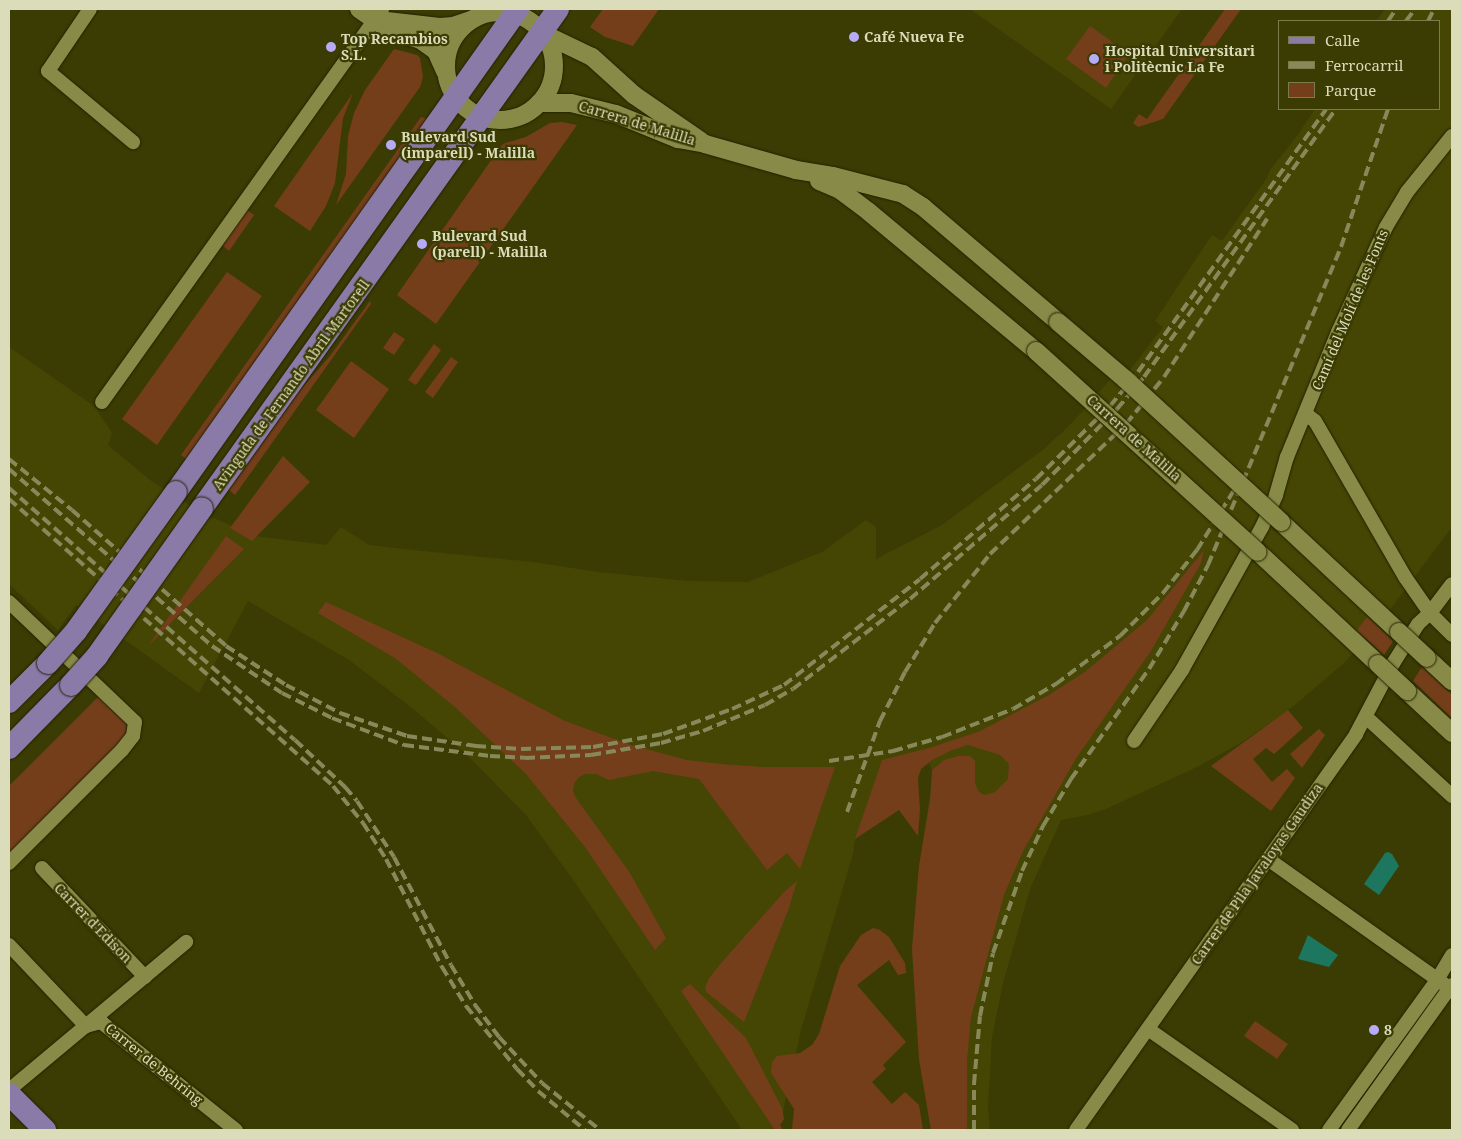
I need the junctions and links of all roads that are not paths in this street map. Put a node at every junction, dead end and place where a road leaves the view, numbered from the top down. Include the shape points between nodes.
1 (90, 9) edge
2 (360, 9) edge
3 (558, 9) edge
4 (517, 11) edge
5 (379, 14) edge
6 (474, 18) junction
7 (542, 33) junction
8 (446, 74) junction
9 (455, 98) junction
10 (539, 103) junction
11 (483, 118) junction
12 (1452, 136) edge
13 (133, 142) dead end
14 (705, 144) junction
15 (796, 170) junction
16 (102, 402) dead end
17 (1306, 414) junction
18 (1452, 584) edge
19 (9, 602) edge
20 (1430, 613) junction
21 (1452, 634) edge
22 (1452, 681) edge
23 (9, 702) edge
24 (1366, 717) junction
25 (1452, 732) edge
26 (1134, 741) dead end
27 (9, 748) edge
28 (1452, 796) edge
29 (1268, 859) junction
30 (9, 864) edge
31 (42, 868) dead end
32 (186, 942) dead end
33 (9, 945) edge
34 (1452, 955) edge
35 (145, 976) junction
36 (1437, 980) junction
37 (1451, 988) edge
38 (86, 1026) junction
39 (1148, 1029) junction
40 (9, 1090) edge
41 (9, 1094) edge
42 (45, 1130) edge
43 (236, 1130) edge
44 (1076, 1130) edge
45 (1292, 1130) edge
46 (1329, 1130) edge
47 (1348, 1130) edge

1 - 13 street via 48,71
2 - 5 street
3 - 7 main road, Avinguda de Fernando Abril Martorell
4 - 6 street via 491,12
4 - 7 street, Carrera de Malilla
4 - 9 main road
5 - 6 street via 440,27
5 - 8 street via 392,32 419,39 436,51
5 - 16 street
6 - 8 street via 462,26 450,44
7 - 10 street via 551,49 554,68 550,87
7 - 11 main road, Avinguda de Fernando Abril Martorell
7 - 14 street, Carrera de Malilla via 592,58 634,95
8 - 9 street
9 - 11 street
9 - 23 main road, bridge via 76,631
10 - 11 street via 525,114 509,120
10 - 14 street, Carrera de Malilla via 571,103 616,114 678,139
11 - 27 main road, Avinguda de Fernando Abril Martorell, bridge via 97,656
12 - 17 street, Camí del Molí de les Fonts via 1407,192 1386,226 1338,332
14 - 15 street, Carrera de Malilla
15 - 22 street, Carrera de Malilla, bridge via 903,194 923,207 1125,379
15 - 25 street, Carrera de Malilla, bridge via 840,190 1036,351 1102,408
17 - 20 street via 1315,421 1405,577
17 - 26 street, Camí del Molí de les Fonts via 1262,527 1182,670
18 - 20 street, Carrer de Pila Javaloyas Gaudiza
19 - 30 street via 135,722 133,736 122,750
20 - 21 street
20 - 24 street, Carrer de Pila Javaloyas Gaudiza via 1418,624 1394,662
24 - 28 street
24 - 29 street, Carrer de Pila Javaloyas Gaudiza
29 - 36 street
29 - 39 street, Carrer de Pila Javaloyas Gaudiza
31 - 35 street, Carrer d'Edison
32 - 35 street
33 - 38 street, Carrer de Behring
34 - 36 street
35 - 38 street
36 - 37 street
36 - 46 street
37 - 47 street
38 - 40 street
38 - 43 street, Carrer de Behring via 101,1022
39 - 44 street, Carrer de Pila Javaloyas Gaudiza
39 - 45 street
41 - 42 main road

